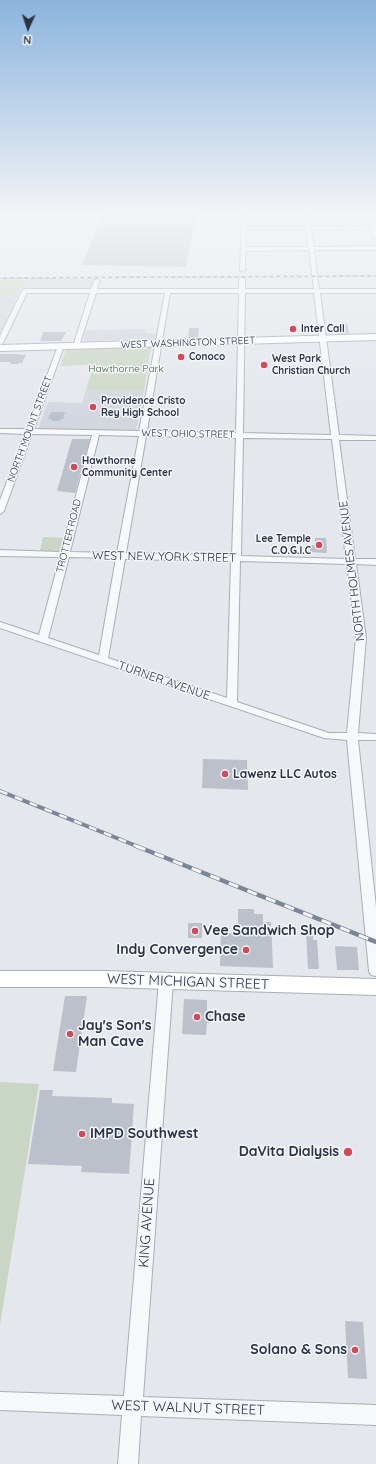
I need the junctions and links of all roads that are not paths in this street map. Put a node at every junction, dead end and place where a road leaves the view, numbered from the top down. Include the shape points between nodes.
1 (96, 283) edge
2 (242, 283) edge
3 (315, 283) edge
4 (168, 290) junction
5 (242, 290) junction
6 (316, 290) junction
7 (376, 290) edge
8 (94, 291) junction
9 (376, 338) edge
10 (323, 339) junction
11 (242, 341) junction
12 (0, 343) edge
13 (159, 344) junction
14 (61, 346) junction
15 (76, 346) junction
16 (0, 348) edge
17 (0, 431) edge
18 (30, 431) junction
19 (96, 432) junction
20 (144, 433) junction
21 (239, 435) junction
22 (336, 437) junction
23 (376, 438) edge
24 (0, 511) edge
25 (0, 553) edge
26 (64, 555) junction
27 (122, 556) junction
28 (236, 559) junction
29 (351, 561) junction
30 (376, 562) edge
31 (0, 625) edge
32 (43, 640) junction
33 (103, 660) junction
34 (232, 704) junction
35 (352, 737) junction
36 (376, 737) edge
37 (376, 971) edge
38 (0, 979) edge
39 (166, 981) junction
40 (376, 987) edge
41 (0, 1402) edge
42 (133, 1406) junction
43 (376, 1415) edge
44 (128, 1464) edge

1 - 8 street
2 - 5 street
3 - 6 street, NORTH HOLMES AVENUE
4 - 5 street
4 - 8 street
4 - 13 street
5 - 6 street
5 - 11 street
6 - 7 street
6 - 10 street, NORTH HOLMES AVENUE
8 - 12 street via 25,291
8 - 15 street
9 - 10 main road, WEST WASHINGTON STREET
10 - 11 main road, WEST WASHINGTON STREET
10 - 22 street, NORTH HOLMES AVENUE
11 - 13 main road, WEST WASHINGTON STREET
11 - 21 street
13 - 15 main road, WEST WASHINGTON STREET
13 - 20 street
14 - 15 main road, WEST WASHINGTON STREET
14 - 16 main road, WEST WASHINGTON STREET
14 - 18 street, NORTH MOUNT STREET
17 - 18 street, WEST OHIO STREET
18 - 19 street, WEST OHIO STREET
18 - 24 street, NORTH MOUNT STREET
19 - 20 street, WEST OHIO STREET
19 - 26 street, TROTTER ROAD
20 - 21 street, WEST OHIO STREET
20 - 27 street
21 - 22 street, WEST OHIO STREET
21 - 28 street
22 - 23 street, WEST OHIO STREET
22 - 29 street, NORTH HOLMES AVENUE
25 - 26 street, WEST NEW YORK STREET
26 - 27 street, WEST NEW YORK STREET
26 - 32 street, TROTTER ROAD
27 - 28 street, WEST NEW YORK STREET
27 - 33 street
28 - 29 street, WEST NEW YORK STREET
28 - 34 street
29 - 30 street, WEST NEW YORK STREET
29 - 35 street, NORTH HOLMES AVENUE via 362,642
31 - 32 street, TURNER AVENUE
32 - 33 street, TURNER AVENUE
33 - 34 street, TURNER AVENUE
34 - 35 street, TURNER AVENUE via 328,736
35 - 36 street, TURNER AVENUE
35 - 37 street, NORTH HOLMES AVENUE
38 - 39 main road, WEST MICHIGAN STREET
39 - 40 main road, WEST MICHIGAN STREET
39 - 42 street, KING AVENUE
41 - 42 street, WEST WALNUT STREET
42 - 43 street, WEST WALNUT STREET
42 - 44 street, KING AVENUE

